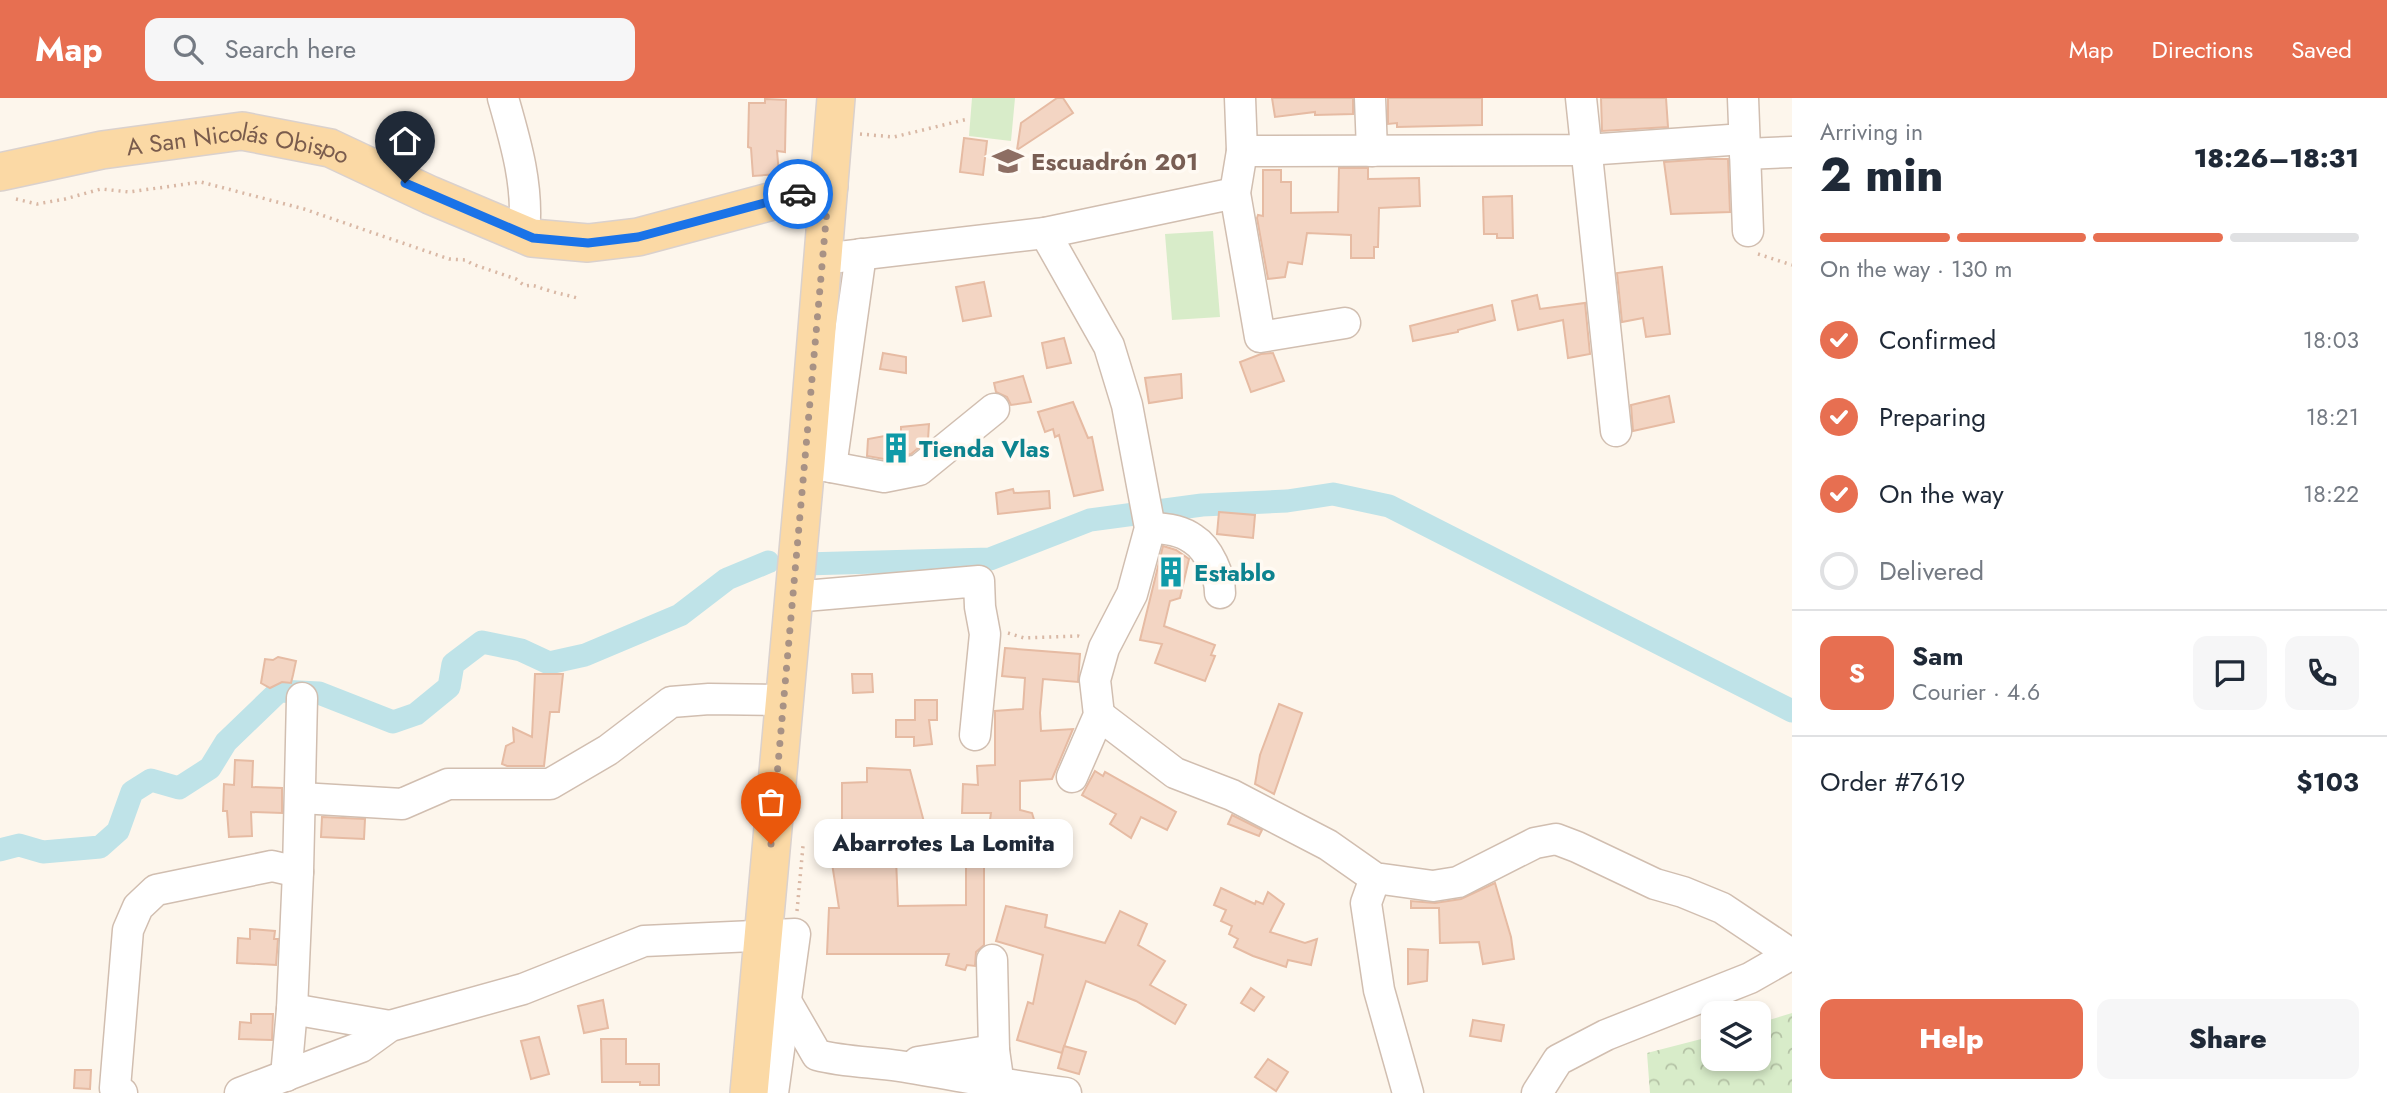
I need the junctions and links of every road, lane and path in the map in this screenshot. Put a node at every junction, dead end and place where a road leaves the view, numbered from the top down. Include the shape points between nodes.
1 (503, 98) edge
2 (1240, 98) edge
3 (1370, 98) edge
4 (1581, 98) edge
5 (1742, 98) edge
6 (835, 116) edge
7 (968, 118) dead end
8 (1745, 146) junction
9 (1586, 150) junction
10 (1242, 151) junction
11 (1373, 151) junction
12 (1792, 152) edge
13 (6, 186) edge
14 (829, 186) junction
15 (1235, 193) junction
16 (1748, 230) joint
17 (1045, 233) junction
18 (524, 234) junction
19 (861, 254) junction
20 (822, 259) junction
21 (1792, 265) edge
22 (580, 299) dead end
23 (1345, 323) dead end
24 (994, 408) dead end
25 (1616, 431) dead end
26 (818, 465) junction
27 (1148, 519) junction
28 (1220, 593) dead end
29 (793, 597) junction
30 (980, 607) junction
31 (1104, 648) junction
32 (302, 698) dead end
33 (784, 699) junction
34 (1099, 715) junction
35 (975, 735) dead end
36 (1072, 777) dead end
37 (301, 798) junction
38 (298, 872) junction
39 (1376, 878) junction
40 (762, 935) junction
41 (1791, 954) edge
42 (992, 960) dead end
43 (787, 1003) junction
44 (292, 1009) junction
45 (390, 1026) junction
46 (994, 1050) junction
47 (897, 1066) junction
48 (286, 1076) junction
49 (1002, 1089) edge
50 (122, 1093) edge
51 (240, 1093) edge
52 (749, 1093) edge
53 (773, 1093) edge
54 (1066, 1093) edge
55 (1408, 1093) edge
56 (1537, 1093) edge

1 - 18 street via 522,166 527,213
2 - 10 street
3 - 11 street
4 - 9 street
5 - 8 street
6 - 7 path via 894,137
6 - 14 main road
8 - 9 street
8 - 12 street
8 - 16 street
9 - 11 street
9 - 25 street
10 - 11 street
10 - 15 street
13 - 18 main road, A San Nicolás Obispo via 102,150 242,131 330,148
13 - 22 path via 37,204 101,189 130,192 201,182 304,209 449,259 466,260 525,286 535,284
14 - 18 main road, A San Nicolás Obispo via 638,237 588,243
14 - 20 main road
15 - 17 street
15 - 23 street via 1260,337
16 - 21 path via 1756,254
17 - 19 street
17 - 27 street via 1109,346 1127,405
19 - 20 street
19 - 26 street
20 - 26 main road
24 - 26 street via 919,470 884,477
26 - 29 main road
27 - 28 street via 1195,539 1220,579
27 - 31 street via 1132,594
29 - 30 street via 979,581
29 - 33 main road
30 - 31 path via 994,628 1024,638 1078,636
30 - 35 street via 985,634
31 - 34 street via 1095,680
32 - 37 street
33 - 37 street via 671,702 608,750 550,784 449,784 402,804
33 - 40 main road
34 - 36 street
34 - 39 street via 1175,773 1232,795 1328,845
37 - 38 street
38 - 44 street
38 - 50 street via 272,866 156,890 138,907 128,930 115,1088
39 - 41 street via 1433,886 1458,882 1535,843 1556,839 1655,884 1722,908
39 - 55 street via 1366,903 1377,977
40 - 43 street via 795,934
40 - 45 street via 644,941 523,989
40 - 52 main road
41 - 56 street via 1750,978 1606,1035 1558,1060
42 - 46 street
43 - 47 street via 817,1055
43 - 53 street
44 - 45 street
44 - 48 street
45 - 48 street via 361,1047
46 - 47 street
46 - 49 street
47 - 49 street
48 - 51 street
49 - 54 street

